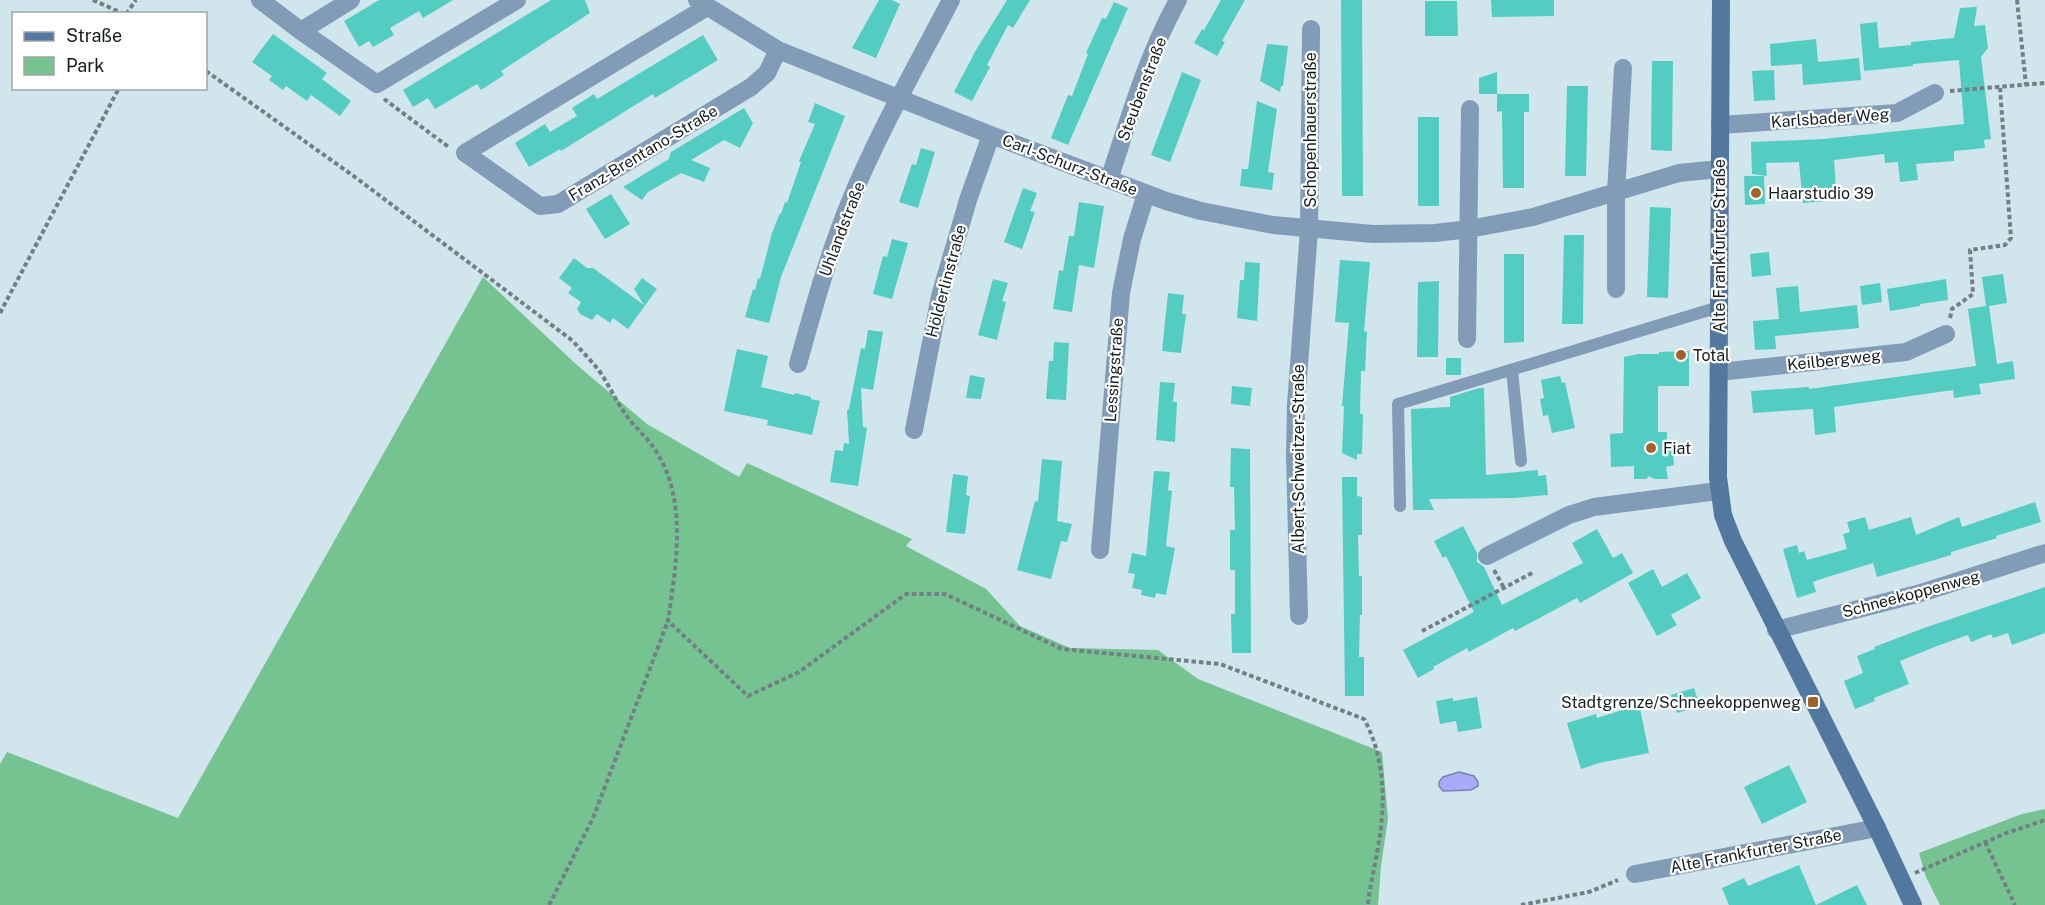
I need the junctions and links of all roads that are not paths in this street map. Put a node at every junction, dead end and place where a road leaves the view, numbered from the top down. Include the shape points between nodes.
1 (260, 0) edge
2 (351, 0) edge
3 (517, 0) edge
4 (951, 0) edge
5 (1178, 0) edge
6 (1721, 0) edge
7 (702, 4) edge
8 (1311, 29) dead end
9 (301, 31) junction
10 (777, 50) junction
11 (1623, 68) dead end
12 (1935, 93) road end
13 (899, 98) junction
14 (1470, 109) dead end
15 (1720, 125) junction
16 (991, 135) junction
17 (1719, 170) junction
18 (1109, 180) junction
19 (1616, 193) junction
20 (1146, 194) junction
21 (1309, 230) junction
22 (1468, 230) junction
23 (1616, 289) dead end
24 (1719, 307) junction
25 (1946, 334) road end
26 (1467, 339) dead end
27 (798, 364) dead end
28 (1512, 370) junction
29 (1719, 372) junction
30 (914, 430) dead end
31 (1521, 461) dead end
32 (1718, 491) junction
33 (1400, 506) dead end
34 (1100, 550) dead end
35 (2045, 553) edge
36 (1487, 556) dead end
37 (1299, 616) dead end
38 (1776, 630) junction
39 (1877, 828) junction
40 (1635, 874) road end
41 (1913, 905) edge

1 - 9 street
2 - 9 street
3 - 9 street via 377,84
4 - 13 street, Uhlandstraße
5 - 18 street, Steubenstraße via 1135,98
6 - 15 street, Alte Frankfurter Straße
7 - 10 street, Carl-Schurz-Straße
7 - 10 street, Franz-Brentano-Straße via 465,153 540,206 558,204 751,87 768,73
8 - 21 street, Schopenhauerstraße
10 - 13 street, Carl-Schurz-Straße
11 - 19 street
12 - 15 street, Karlsbader Weg via 1898,113
13 - 16 street, Carl-Schurz-Straße
13 - 27 street, Uhlandstraße via 843,220
14 - 22 street
15 - 17 street, Alte Frankfurter Straße
16 - 18 street, Carl-Schurz-Straße
16 - 30 street, Hölderlinstraße via 940,296
17 - 19 street, Carl-Schurz-Straße via 1679,173
17 - 24 street, Alte Frankfurter Straße
18 - 20 street, Carl-Schurz-Straße
19 - 22 street, Carl-Schurz-Straße via 1533,217
19 - 23 street
20 - 21 street, Carl-Schurz-Straße via 1201,211
20 - 34 street, Lessingstraße via 1121,293
21 - 22 street, Carl-Schurz-Straße via 1401,234
21 - 37 street, Albert-Schweitzer-Straße via 1296,405
22 - 26 street
24 - 28 lane
24 - 29 street, Alte Frankfurter Straße
25 - 29 street, Keilbergweg via 1906,352
28 - 31 lane
28 - 33 lane via 1398,404
29 - 32 street, Alte Frankfurter Straße
32 - 36 street via 1594,507 1569,514
32 - 38 street, Alte Frankfurter Straße via 1726,525
35 - 38 street, Schneekoppenweg via 1921,593
38 - 39 street, Alte Frankfurter Straße
39 - 40 street, Alte Frankfurter Straße
39 - 41 street, Alte Frankfurter Straße

